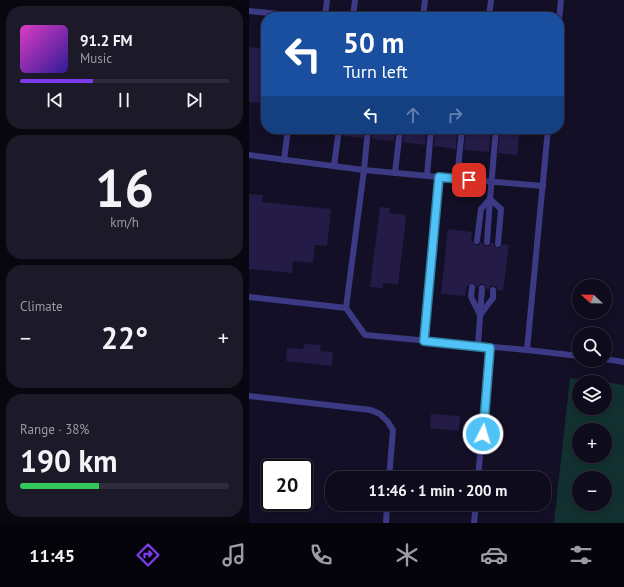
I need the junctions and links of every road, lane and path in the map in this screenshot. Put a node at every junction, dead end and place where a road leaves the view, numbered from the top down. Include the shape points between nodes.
1 (327, 0) edge
2 (355, 0) edge
3 (425, 0) edge
4 (491, 0) edge
5 (561, 0) edge
6 (249, 11) edge
7 (261, 12) edge
8 (326, 12) edge
9 (354, 12) edge
10 (424, 12) edge
11 (490, 12) edge
12 (560, 12) edge
13 (287, 134) edge
14 (338, 134) edge
15 (368, 134) edge
16 (399, 134) edge
17 (431, 134) edge
18 (462, 134) edge
19 (496, 134) edge
20 (548, 134) edge
21 (249, 154) edge
22 (284, 160) junction
23 (334, 166) junction
24 (364, 170) junction
25 (395, 173) junction
26 (427, 176) junction
27 (439, 177) junction
28 (457, 179) junction
29 (492, 182) junction
30 (543, 186) junction
31 (490, 199) junction
32 (477, 241) dead end
33 (487, 242) dead end
34 (498, 244) dead end
35 (472, 287) dead end
36 (482, 288) dead end
37 (493, 290) dead end
38 (249, 297) edge
39 (346, 308) junction
40 (480, 315) junction
41 (424, 341) junction
42 (478, 346) junction
43 (490, 348) junction
44 (527, 350) junction
45 (572, 355) edge
46 (612, 360) edge
47 (624, 362) edge
48 (249, 396) edge
49 (389, 471) edge
50 (479, 471) edge
51 (387, 511) edge
52 (475, 511) edge
53 (386, 523) edge
54 (473, 523) edge

1 - 8 lane
2 - 9 lane
3 - 10 lane
4 - 11 lane
5 - 12 lane
6 - 7 lane
13 - 22 lane
14 - 23 lane
15 - 24 lane
16 - 25 lane
17 - 26 lane
18 - 28 lane
19 - 29 lane
20 - 30 lane
21 - 22 lane
22 - 23 lane
23 - 24 lane
24 - 25 lane
24 - 39 lane
25 - 26 lane
26 - 27 lane
27 - 28 lane
27 - 41 lane
28 - 29 lane
29 - 30 lane
29 - 31 lane
30 - 44 lane
31 - 32 lane via 481,209
31 - 33 lane
31 - 34 lane via 501,209
35 - 40 lane via 471,297
36 - 40 lane
37 - 40 lane via 493,298
38 - 39 lane
39 - 41 lane via 365,335
40 - 42 lane
41 - 42 lane
42 - 43 lane
43 - 44 lane
43 - 50 lane
44 - 45 lane
46 - 47 lane
48 - 49 lane via 371,410 380,414 393,430
51 - 53 lane
52 - 54 lane

